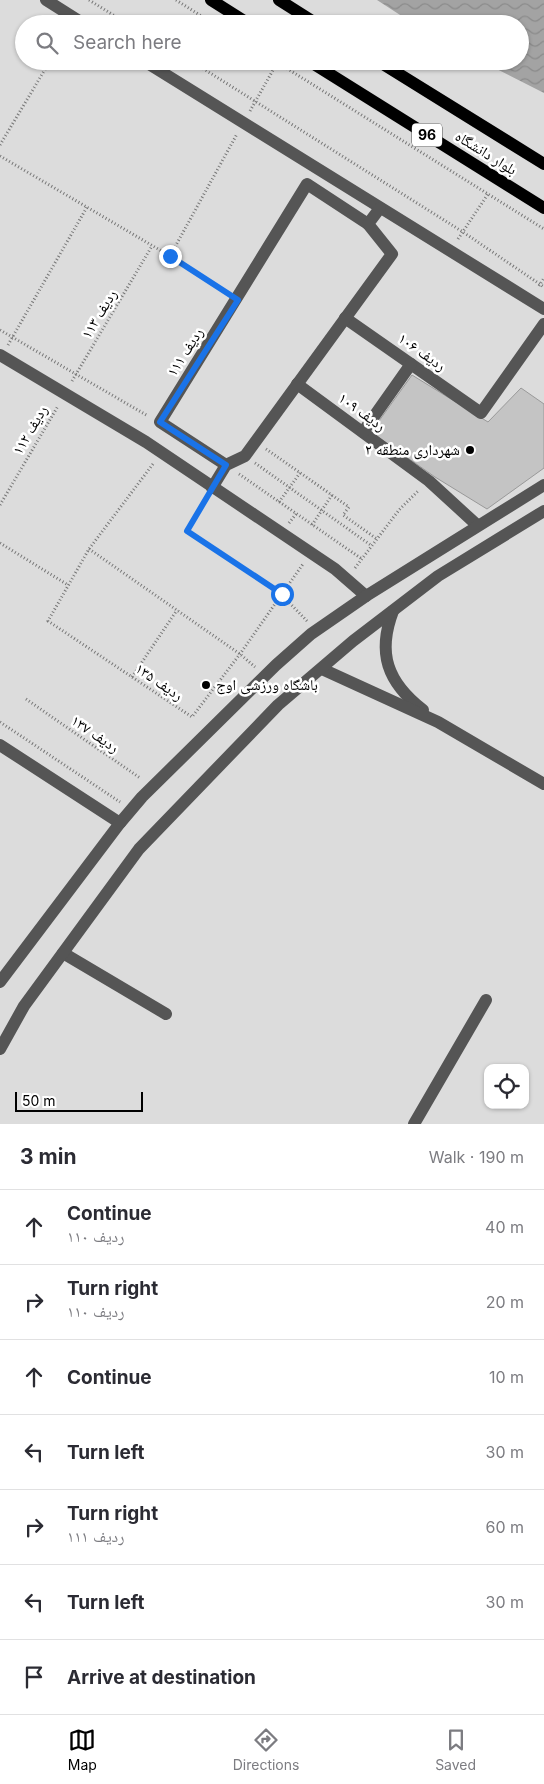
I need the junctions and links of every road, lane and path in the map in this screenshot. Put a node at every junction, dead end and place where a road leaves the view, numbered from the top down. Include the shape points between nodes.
1 (46, 0) edge
2 (88, 0) edge
3 (176, 0) edge
4 (211, 0) edge
5 (279, 0) edge
6 (70, 15) edge
7 (113, 15) edge
8 (200, 15) edge
9 (235, 15) edge
10 (303, 15) edge
11 (45, 70) edge
12 (159, 70) edge
13 (206, 70) edge
14 (272, 70) edge
15 (289, 70) edge
16 (323, 70) edge
17 (393, 70) edge
18 (256, 100) junction
19 (244, 123) junction
20 (0, 145) edge
21 (0, 156) edge
22 (544, 164) edge
23 (488, 194) junction
24 (87, 208) junction
25 (380, 208) junction
26 (544, 208) edge
27 (368, 224) junction
28 (544, 229) edge
29 (463, 232) junction
30 (152, 246) junction
31 (450, 251) junction
32 (170, 256) junction
33 (544, 287) edge
34 (238, 300) junction
35 (544, 309) edge
36 (345, 318) junction
37 (544, 324) edge
38 (0, 330) edge
39 (13, 338) junction
40 (0, 355) edge
41 (411, 364) junction
42 (76, 374) junction
43 (297, 384) junction
44 (65, 393) junction
45 (160, 422) junction
46 (363, 432) junction
47 (255, 441) junction
48 (161, 454) junction
49 (245, 456) junction
50 (226, 465) junction
51 (300, 473) junction
52 (428, 481) junction
53 (544, 484) edge
54 (212, 488) junction
55 (290, 488) junction
56 (332, 495) junction
57 (279, 502) junction
58 (0, 505) edge
59 (322, 511) junction
60 (544, 511) edge
61 (312, 525) junction
62 (477, 525) junction
63 (377, 539) junction
64 (0, 543) edge
65 (372, 546) junction
66 (89, 549) junction
67 (311, 553) junction
68 (362, 559) junction
69 (347, 580) junction
70 (68, 585) junction
71 (282, 594) junction
72 (366, 596) junction
73 (177, 610) junction
74 (392, 611) junction
75 (316, 631) junction
76 (240, 654) junction
77 (322, 669) junction
78 (265, 676) junction
79 (132, 677) junction
80 (26, 699) dead end
81 (0, 722) edge
82 (438, 722) junction
83 (0, 746) edge
84 (544, 784) edge
85 (152, 786) junction
86 (131, 810) junction
87 (120, 822) junction
88 (63, 953) junction
89 (0, 982) edge
90 (486, 1000) dead end
91 (166, 1014) dead end
92 (0, 1049) edge
93 (414, 1124) edge

1 - 6 street
2 - 7 path
3 - 8 path
4 - 9 main road
5 - 10 main road
11 - 20 path
12 - 19 street
13 - 18 path
14 - 18 path
15 - 23 path
16 - 26 main road, بلوار دانشگاه / 96
17 - 22 main road, بلوار دانشگاه / 96
18 - 19 path
18 - 29 path
19 - 25 street
19 - 32 path
21 - 24 path
23 - 28 path
23 - 29 path
24 - 30 path
24 - 39 path
25 - 27 street
25 - 31 street
27 - 34 street, ردیف ۱۱۱ via 307,184
27 - 36 street via 392,254
29 - 31 path
29 - 33 path
30 - 32 path
30 - 42 path, ردیف ۱۱۳
31 - 35 street
32 - 34 path
34 - 45 street, ردیف ۱۱۱
36 - 41 street, ردیف ۱۰۶
36 - 43 street
37 - 41 street, ردیف ۱۰۶ via 481,413
38 - 39 path
39 - 40 path
39 - 42 path
40 - 44 street
41 - 46 street
42 - 44 path, ردیف ۱۱۳
42 - 45 path
43 - 46 street, ردیف ۱۰۹
43 - 47 street
44 - 48 street
44 - 58 path, ردیف ۱۱۲
45 - 50 street
46 - 52 street, ردیف ۱۰۹
47 - 49 street
47 - 51 path
48 - 54 street
48 - 66 path
49 - 50 street
49 - 55 path
50 - 54 street
50 - 57 path
51 - 55 path
51 - 56 path
52 - 62 street, ردیف ۱۰۹
52 - 63 path via 399,510
53 - 62 street
54 - 67 street
54 - 71 path via 187,531
55 - 57 path
55 - 59 path
56 - 59 path
56 - 63 path via 349,507 343,515
57 - 61 path
59 - 61 path
59 - 65 path
60 - 74 street via 438,576
61 - 68 path
62 - 72 street
63 - 65 path
64 - 70 path
65 - 68 path
66 - 70 path
66 - 73 path
67 - 69 street
67 - 71 path
68 - 69 path
69 - 72 street
70 - 79 path, ردیف ۱۳۵ via 48,621
71 - 75 path
71 - 76 path
72 - 75 street
73 - 76 path
73 - 79 path
74 - 77 street
74 - 82 street via 384,644 392,678 402,692
75 - 78 street
76 - 78 path
76 - 79 path, ردیف ۱۳۵ via 192,717
77 - 82 street
77 - 88 street via 278,705 139,849
78 - 85 street
80 - 85 path, ردیف ۱۳۷
81 - 86 path
82 - 84 street
83 - 87 street
85 - 86 street
86 - 87 street
87 - 89 street
88 - 91 street
88 - 92 street via 24,1006
90 - 93 street

